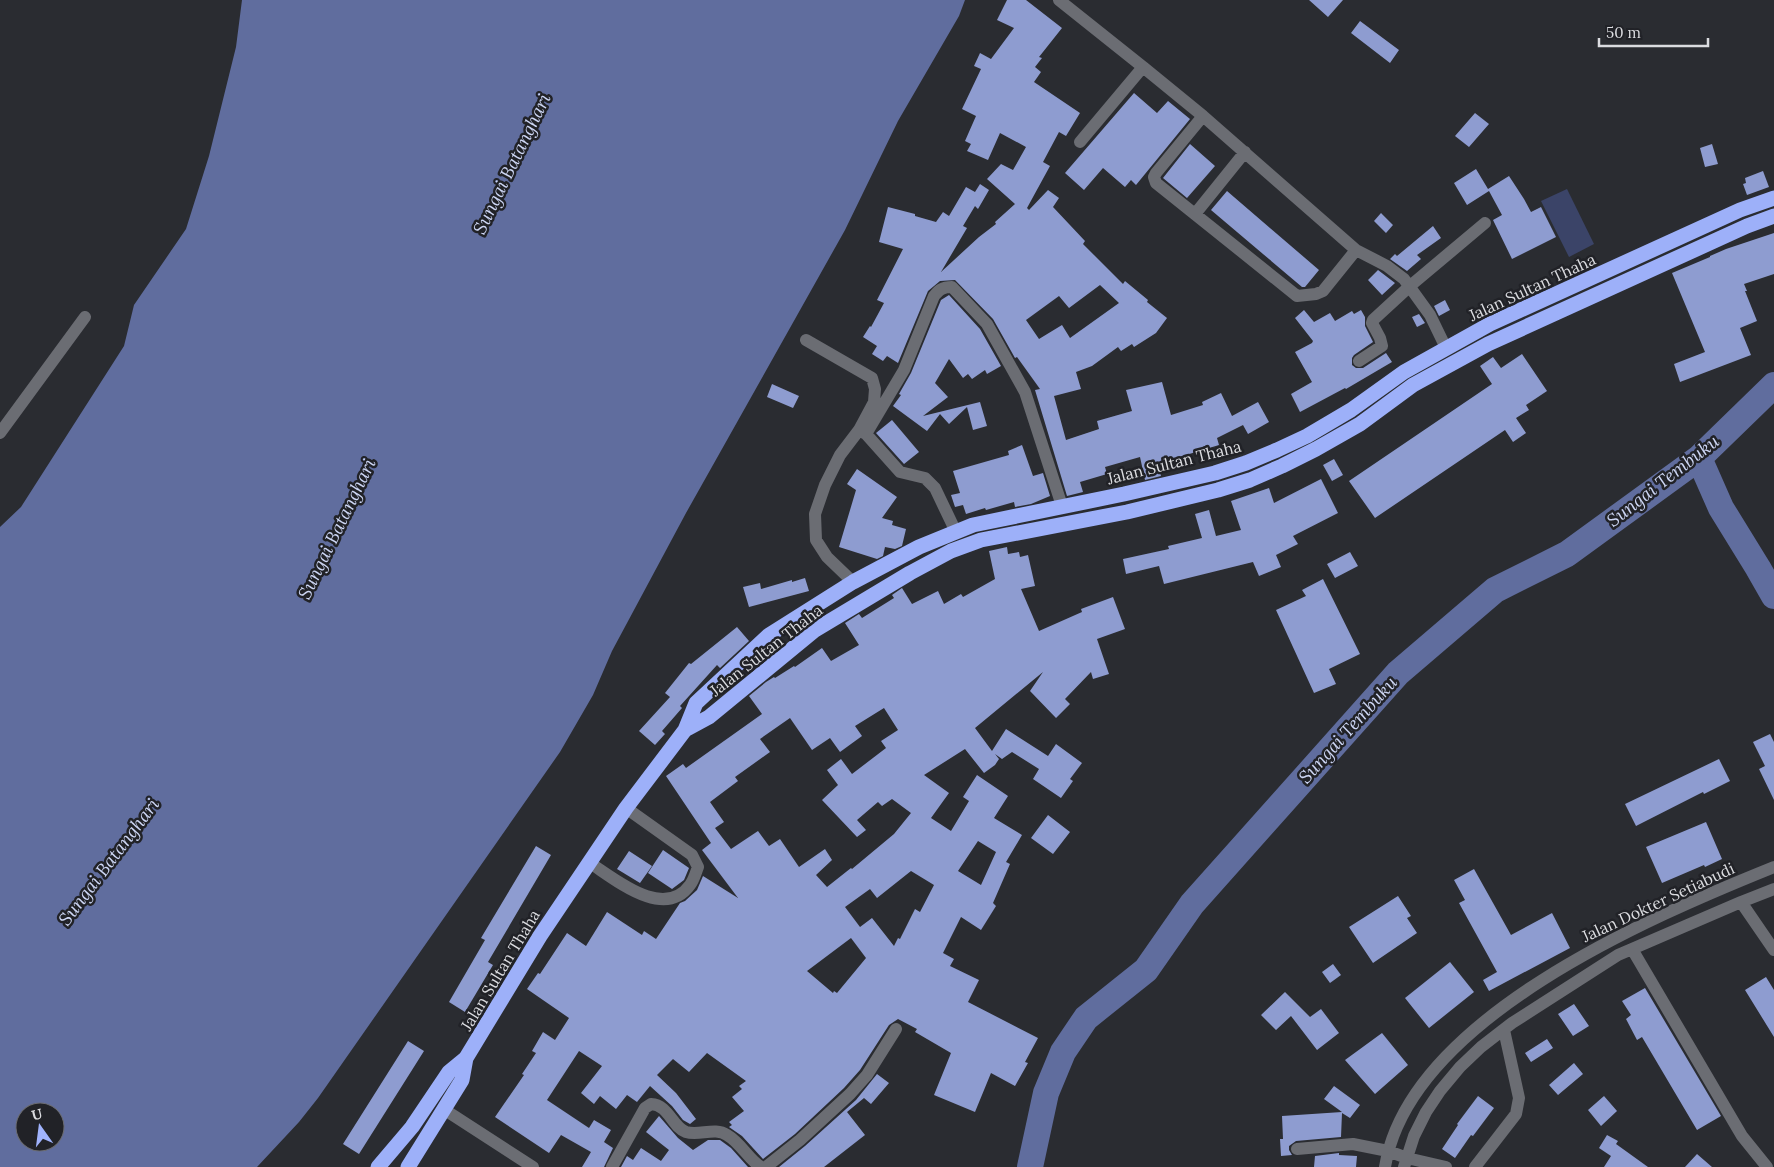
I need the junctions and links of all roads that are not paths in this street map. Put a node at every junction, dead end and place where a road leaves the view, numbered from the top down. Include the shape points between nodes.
1 (1059, 0) edge
2 (1143, 67) junction
3 (1203, 116) junction
4 (1080, 142) dead end
5 (1245, 152) junction
6 (1774, 198) edge
7 (1740, 210) junction
8 (1195, 214) junction
9 (1774, 216) edge
10 (1485, 223) dead end
11 (1747, 226) junction
12 (1356, 250) junction
13 (1410, 286) junction
14 (85, 318) dead end
15 (806, 340) dead end
16 (1446, 348) junction
17 (1359, 361) dead end
18 (1454, 363) junction
19 (862, 432) junction
20 (0, 433) edge
21 (1124, 494) junction
22 (1062, 506) junction
23 (1127, 512) junction
24 (956, 532) junction
25 (853, 582) junction
26 (865, 600) junction
27 (685, 730) junction
28 (626, 808) junction
29 (590, 863) junction
30 (1774, 867) edge
31 (1774, 889) edge
32 (1740, 902) junction
33 (1632, 949) junction
34 (1774, 950) edge
35 (896, 1029) dead end
36 (1504, 1030) junction
37 (466, 1058) junction
38 (445, 1110) junction
39 (1297, 1148) dead end
40 (1388, 1151) junction
41 (1406, 1163) edge
42 (378, 1167) edge
43 (408, 1167) edge
44 (533, 1167) edge
45 (612, 1167) edge
46 (761, 1167) edge
47 (766, 1167) edge
48 (1385, 1167) edge
49 (1446, 1167) edge
50 (1475, 1167) edge
51 (1766, 1167) edge

1 - 2 street
2 - 3 street
2 - 4 street
3 - 5 street
3 - 8 street via 1154,177 1156,183
5 - 8 street
5 - 12 street
6 - 7 highway, Jalan Sultan Thaha
7 - 11 highway
7 - 16 highway, Jalan Sultan Thaha via 1490,324
8 - 12 street via 1297,296 1323,290
9 - 11 highway, Jalan Sultan Thaha
10 - 13 street
11 - 18 highway, Jalan Sultan Thaha via 1512,333
12 - 13 street via 1387,266
13 - 16 street via 1430,315
13 - 17 street via 1372,322 1382,345
14 - 20 street
15 - 19 street via 872,378 874,402
16 - 18 highway
16 - 21 highway, Jalan Sultan Thaha via 1404,372 1351,410 1277,450 1215,473
18 - 23 highway, Jalan Sultan Thaha via 1413,385 1360,424 1282,466 1218,490
19 - 22 street via 904,370 934,296 940,289 952,287 986,324 1025,392
19 - 24 street via 900,472 925,478 936,488
19 - 25 street via 840,455 815,514 816,540 827,557
21 - 22 highway, Jalan Sultan Thaha
21 - 23 highway
22 - 24 highway, Jalan Sultan Thaha via 973,525
23 - 26 highway, Jalan Sultan Thaha via 981,540 951,551
24 - 25 highway, Jalan Sultan Thaha via 919,547
25 - 26 highway
25 - 27 highway, Jalan Sultan Thaha via 769,635 696,703
26 - 27 highway, Jalan Sultan Thaha via 815,630 709,717
27 - 28 highway, Jalan Sultan Thaha
28 - 29 highway, Jalan Sultan Thaha
28 - 29 street via 692,856 698,867 690,885 679,895 663,900 639,894
29 - 37 highway, Jalan Sultan Thaha via 540,936
30 - 40 street, Jalan Dokter Setiabudi via 1609,940 1545,978 1491,1017 1446,1057 1423,1084 1396,1129
31 - 32 street, Jalan Dokter Setiabudi
32 - 33 street, Jalan Dokter Setiabudi
32 - 34 street
33 - 36 street, Jalan Dokter Setiabudi
33 - 51 street via 1742,1136
35 - 47 street via 867,1075 850,1094
36 - 41 street, Jalan Dokter Setiabudi via 1460,1067 1440,1091 1414,1136
36 - 50 street via 1519,1098 1516,1114
37 - 38 highway via 462,1080
37 - 42 highway via 449,1072 412,1127
38 - 43 highway
38 - 44 street
39 - 40 street via 1353,1144
40 - 41 street
40 - 48 street, Jalan Dokter Setiabudi
41 - 49 street
45 - 46 street via 645,1108 651,1104 657,1104 684,1131 726,1134

